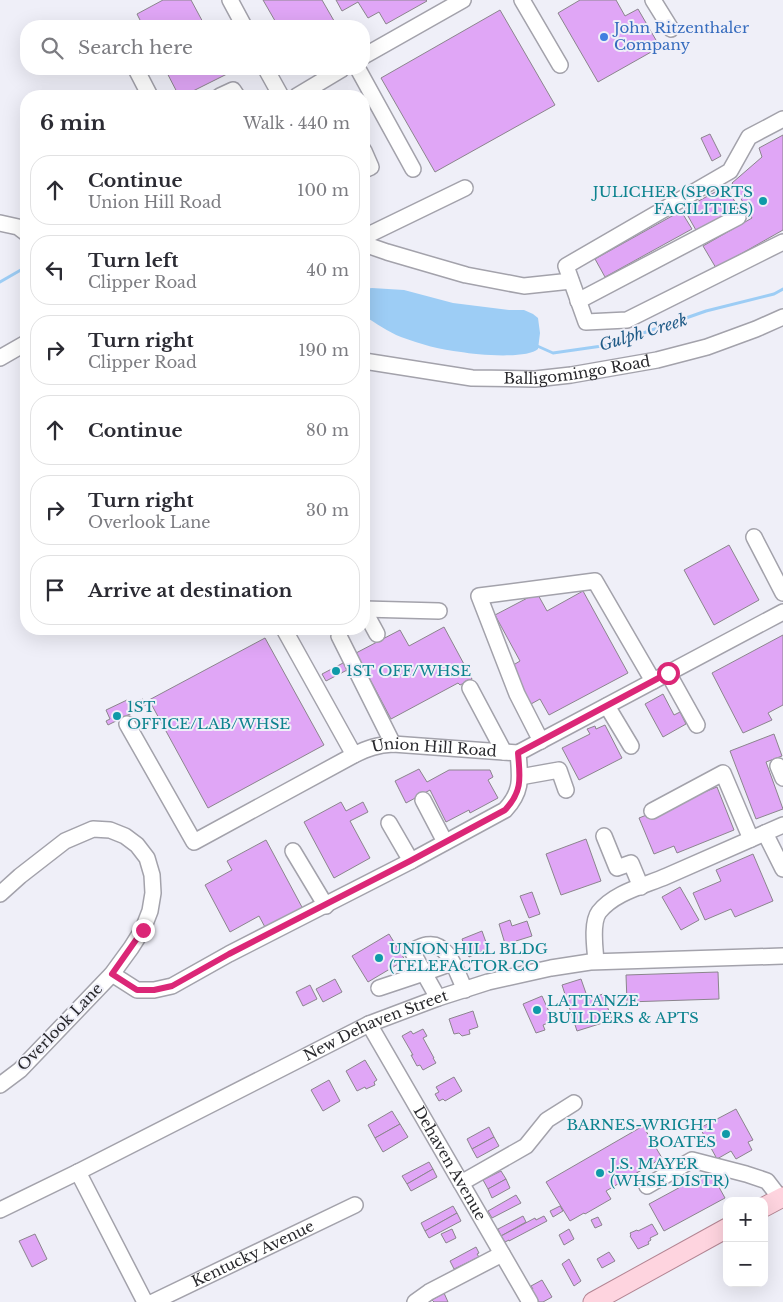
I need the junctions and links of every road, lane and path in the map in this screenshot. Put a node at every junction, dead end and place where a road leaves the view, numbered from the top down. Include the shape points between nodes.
1 (230, 0) edge
2 (522, 0) edge
3 (653, 0) edge
4 (459, 1) edge
5 (241, 20) edge
6 (671, 29) dead end
7 (370, 53) edge
8 (560, 65) dead end
9 (139, 75) edge
10 (269, 75) edge
11 (332, 75) edge
12 (361, 75) edge
13 (147, 90) edge
14 (278, 90) edge
15 (306, 90) edge
16 (370, 90) edge
17 (370, 91) edge
18 (783, 119) edge
19 (413, 168) dead end
20 (465, 188) dead end
21 (738, 217) dead end
22 (0, 223) edge
23 (20, 228) edge
24 (370, 234) edge
25 (783, 242) edge
26 (370, 246) edge
27 (571, 281) junction
28 (578, 301) junction
29 (783, 317) edge
30 (20, 346) edge
31 (0, 358) edge
32 (370, 363) edge
33 (754, 537) dead end
34 (783, 593) edge
35 (370, 609) edge
36 (439, 610) dead end
37 (783, 612) edge
38 (370, 621) edge
39 (377, 634) dead end
40 (287, 635) edge
41 (339, 635) edge
42 (668, 673) junction
43 (653, 681) junction
44 (470, 688) dead end
45 (607, 706) junction
46 (127, 724) dead end
47 (697, 725) dead end
48 (541, 741) junction
49 (393, 744) junction
50 (631, 746) dead end
51 (511, 752) junction
52 (354, 755) junction
53 (520, 777) junction
54 (566, 790) dead end
55 (423, 800) dead end
56 (652, 811) dead end
57 (389, 823) dead end
58 (783, 825) edge
59 (604, 836) dead end
60 (758, 836) junction
61 (445, 842) junction
62 (293, 852) dead end
63 (410, 861) junction
64 (783, 869) edge
65 (20, 876) junction
66 (0, 884) edge
67 (641, 887) junction
68 (0, 894) edge
69 (326, 906) junction
70 (783, 956) edge
71 (596, 961) junction
72 (452, 963) junction
73 (424, 973) junction
74 (112, 974) junction
75 (379, 988) dead end
76 (465, 990) junction
77 (438, 998) junction
78 (369, 1024) junction
79 (0, 1086) edge
80 (574, 1103) dead end
81 (78, 1172) junction
82 (461, 1183) junction
83 (648, 1186) dead end
84 (776, 1201) edge
85 (355, 1205) dead end
86 (0, 1210) edge
87 (723, 1230) edge
88 (502, 1254) junction
89 (145, 1302) edge
90 (153, 1302) edge
91 (415, 1302) edge
92 (530, 1302) edge
93 (593, 1302) edge

1 - 5 street
2 - 8 street
3 - 6 street
4 - 7 street
9 - 13 street
10 - 14 street
11 - 15 street
12 - 16 street
17 - 19 street
18 - 27 street via 749,137 730,172 566,266
20 - 24 street
21 - 28 street
22 - 23 street
25 - 28 street via 627,320 586,322
26 - 27 street via 466,275 524,286
27 - 28 street
29 - 32 street, Balligomingo Road via 707,347 657,360 535,379 472,378
30 - 31 street
33 - 34 street
35 - 36 street
37 - 42 street, Union Hill Road
38 - 39 street
40 - 52 street
41 - 49 street
42 - 43 street, Union Hill Road
42 - 47 street
43 - 45 street, Union Hill Road
43 - 48 street via 595,581 479,596 517,694
44 - 51 street
45 - 48 street, Union Hill Road
45 - 50 street
46 - 52 street, Union Hill Road via 194,842
48 - 51 street, Union Hill Road
49 - 51 street, Union Hill Road
49 - 52 street, Union Hill Road via 367,748
51 - 53 street
53 - 54 street via 559,770
53 - 61 street via 518,791 505,810
55 - 61 street
56 - 60 street via 723,773
57 - 63 street
58 - 60 street
59 - 67 street via 617,868 631,863
60 - 64 street
60 - 67 street
61 - 63 street
62 - 69 street
63 - 69 street
65 - 66 street, Overlook Lane
65 - 68 street, Overlook Lane
65 - 74 street, Overlook Lane via 65,841 93,829 110,830 136,845 147,858 152,875 150,911 143,930
67 - 71 street via 612,900 599,913 595,921
69 - 74 street via 172,986 137,990
70 - 71 street, New Dehaven Street
71 - 76 street, New Dehaven Street via 551,968
72 - 73 street
72 - 73 street via 440,947 421,947 412,951
72 - 76 street
73 - 75 street
73 - 77 street
74 - 79 street, Overlook Lane via 20,1070
76 - 77 street, New Dehaven Street
77 - 78 street, New Dehaven Street
78 - 81 street, New Dehaven Street
78 - 82 street, Dehaven Avenue
80 - 82 street via 546,1120 526,1146
81 - 86 street, New Dehaven Street
81 - 89 street
82 - 88 street, Dehaven Avenue
83 - 84 street via 692,1160 767,1181
85 - 90 street, Kentucky Avenue
87 - 93 main road
88 - 91 street
88 - 92 street, Dehaven Avenue

